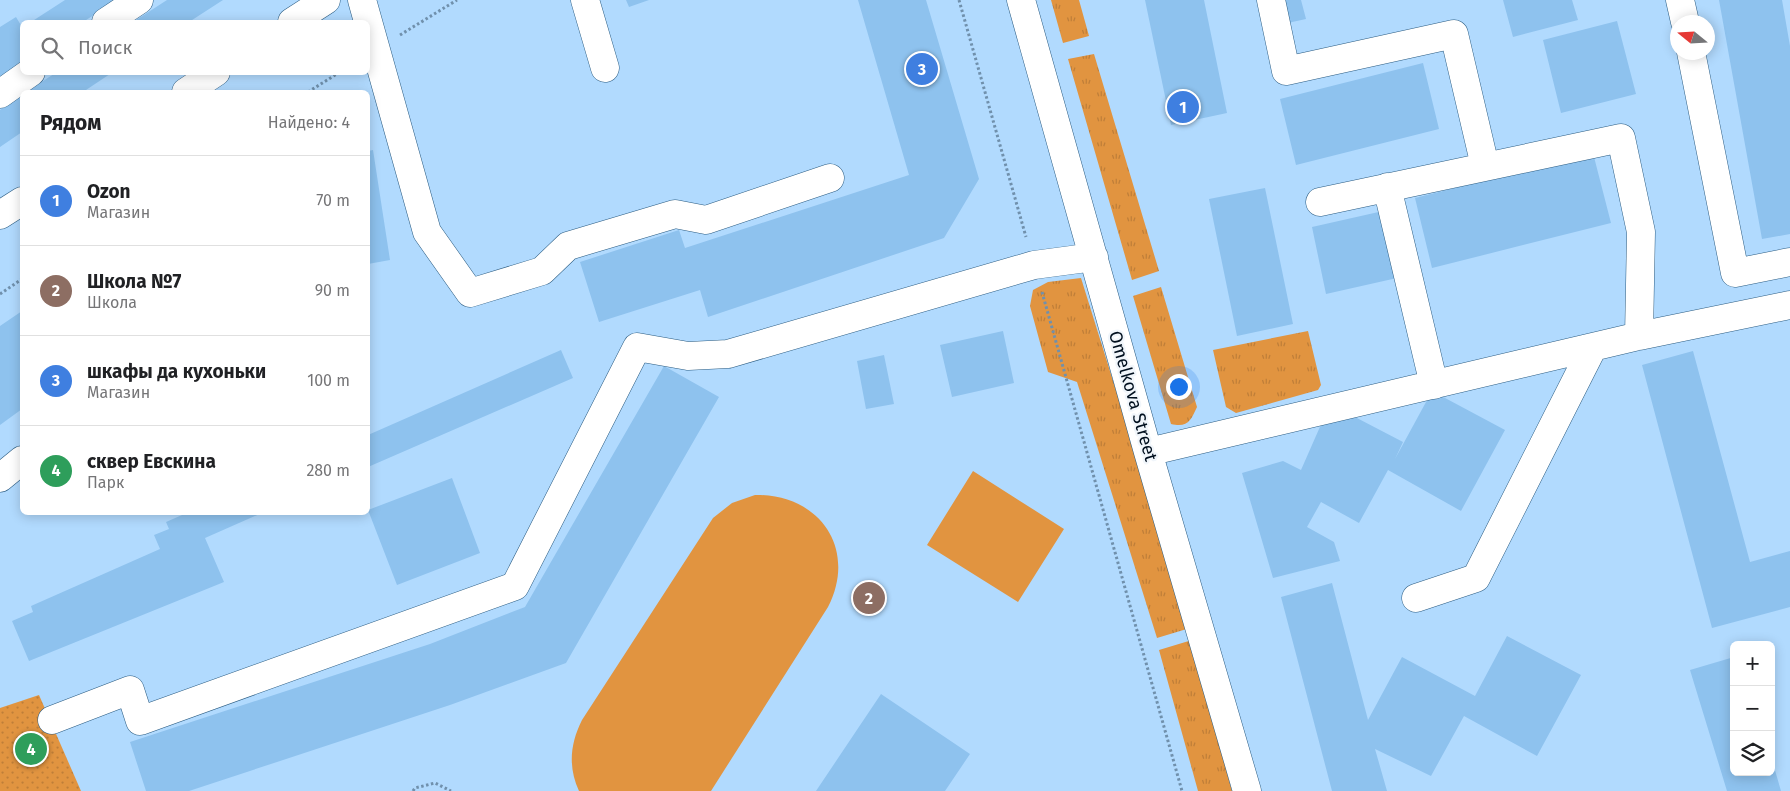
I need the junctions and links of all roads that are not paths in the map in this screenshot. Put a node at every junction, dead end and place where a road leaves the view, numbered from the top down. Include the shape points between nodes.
1 (139, 0) edge
2 (326, 0) edge
3 (362, 0) edge
4 (586, 0) edge
5 (1021, 0) edge
6 (1271, 0) edge
7 (1680, 0) edge
8 (1683, 15) edge
9 (109, 20) edge
10 (295, 20) edge
11 (368, 20) edge
12 (370, 28) edge
13 (1693, 60) edge
14 (605, 68) dead end
15 (27, 75) edge
16 (212, 75) edge
17 (189, 90) edge
18 (0, 94) edge
19 (1485, 166) junction
20 (830, 178) dead end
21 (1387, 187) junction
22 (20, 202) edge
23 (1320, 202) dead end
24 (0, 216) edge
25 (1094, 257) junction
26 (1790, 262) edge
27 (1790, 305) edge
28 (1640, 336) junction
29 (1593, 347) junction
30 (1434, 385) junction
31 (1148, 452) junction
32 (20, 462) edge
33 (0, 478) edge
34 (1416, 598) dead end
35 (52, 720) dead end
36 (1247, 791) edge

1 - 9 street
2 - 10 street
3 - 11 street
4 - 14 street
5 - 25 street, Omelkova Street
6 - 19 street via 1286,71 1454,34
7 - 8 street
12 - 20 street via 426,232 470,293 542,271 568,246 675,214 706,220
13 - 26 street via 1735,273
15 - 18 street
16 - 17 street
19 - 21 street
19 - 28 street via 1621,138 1641,232
21 - 23 street
21 - 30 street
22 - 24 street
25 - 31 street, Omelkova Street
25 - 35 street via 1034,265 728,354 688,356 637,347 515,586 140,722 130,690
27 - 28 street
28 - 29 street
29 - 30 street
29 - 34 street via 1476,578
30 - 31 street
31 - 36 street, Omelkova Street
32 - 33 street

